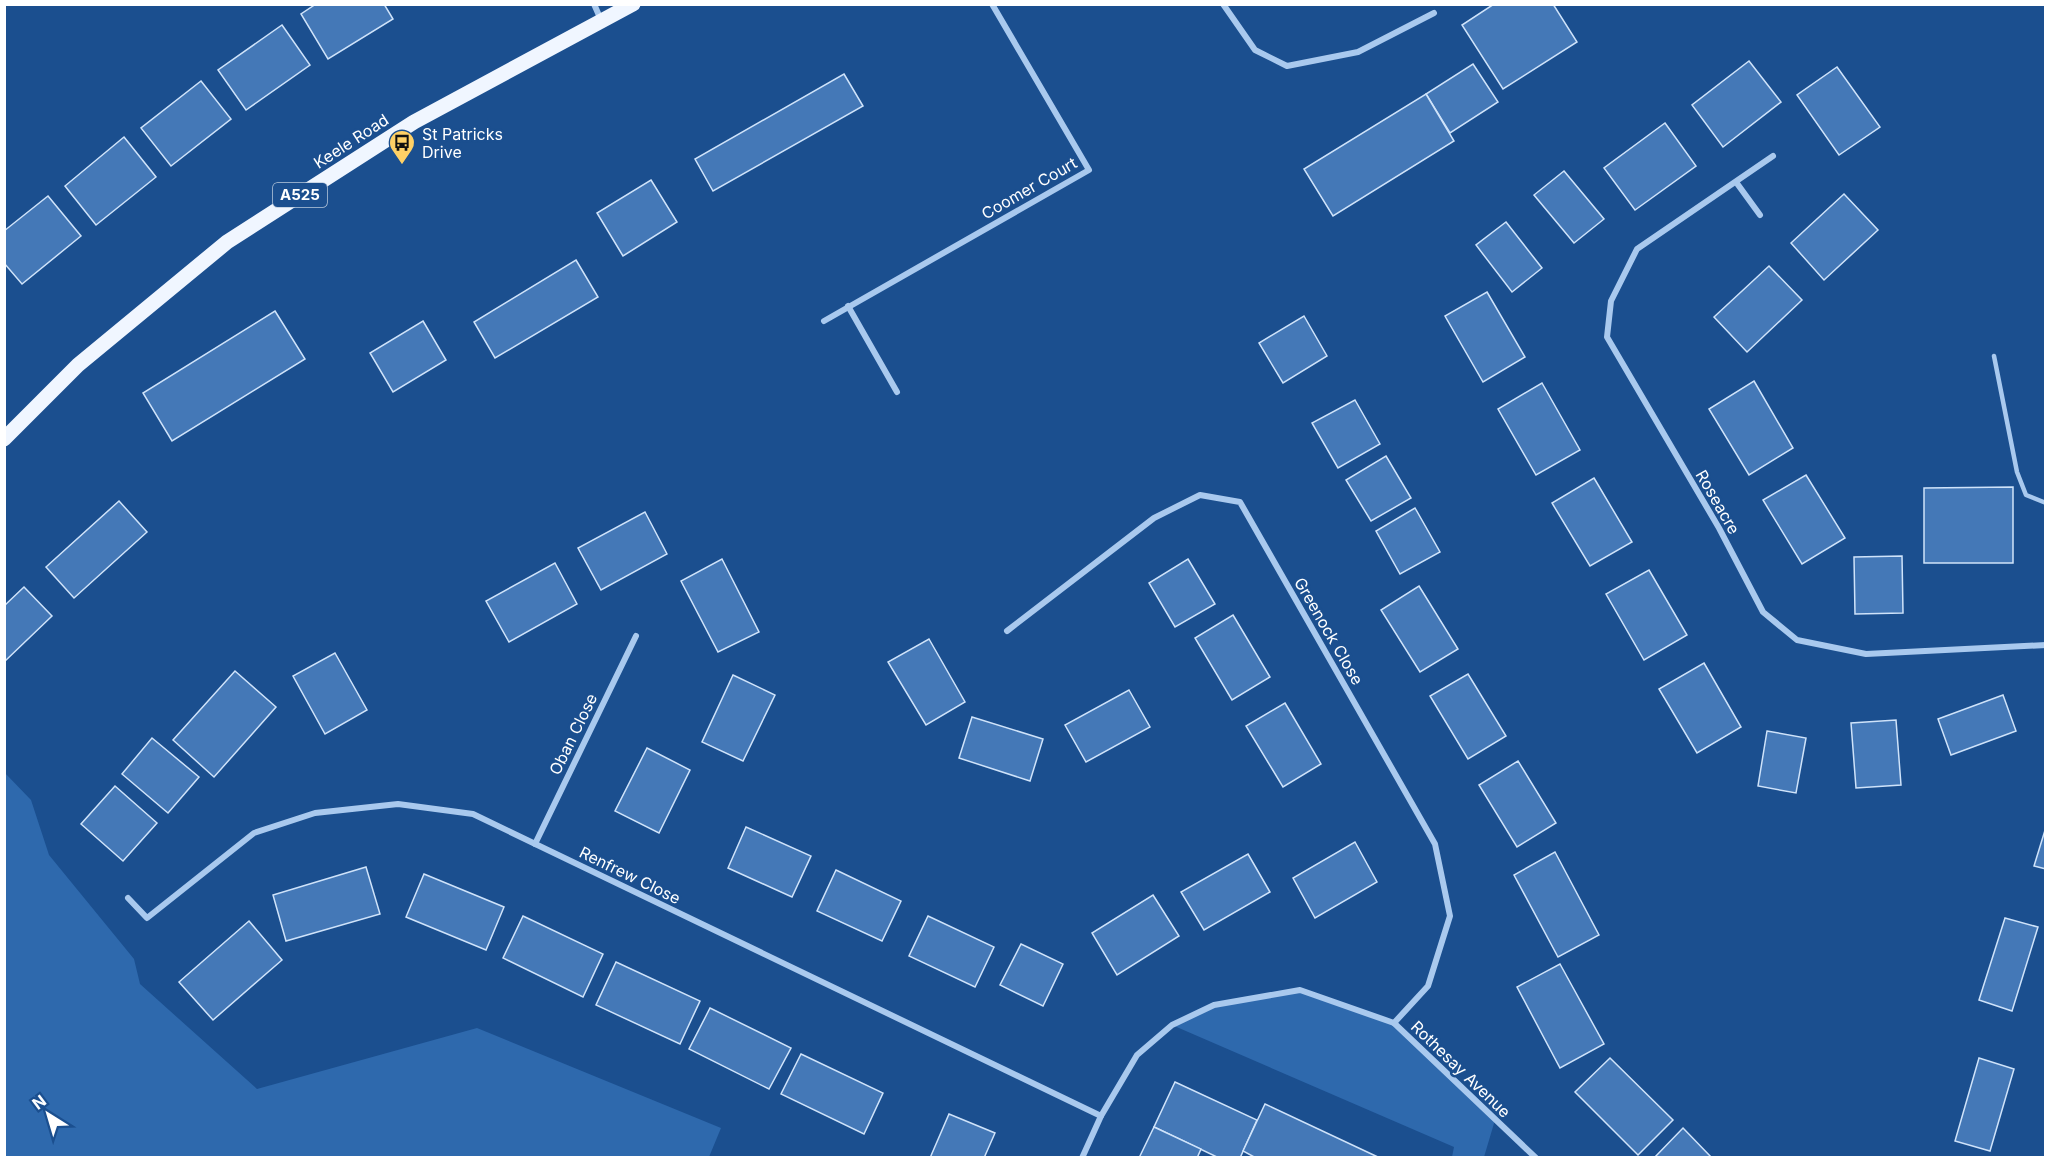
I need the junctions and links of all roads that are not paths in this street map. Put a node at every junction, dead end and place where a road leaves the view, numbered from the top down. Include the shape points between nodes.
1 (594, 4) edge
2 (633, 4) edge
3 (992, 4) edge
4 (1223, 4) edge
5 (1434, 13) dead end
6 (601, 20) junction
7 (1773, 156) dead end
8 (1736, 182) junction
9 (1760, 215) dead end
10 (848, 306) junction
11 (824, 321) dead end
12 (1994, 356) dead end
13 (897, 392) dead end
14 (4, 439) edge
15 (2046, 503) edge
16 (1007, 632) dead end
17 (636, 636) dead end
18 (2046, 645) edge
19 (535, 844) junction
20 (128, 898) dead end
21 (1394, 1023) junction
22 (1101, 1116) junction
23 (1083, 1158) edge
24 (1536, 1158) edge

1 - 6 street
2 - 6 main road, Keele Road / A525
3 - 10 street, Coomer Court via 1089,170
4 - 5 street via 1255,50 1287,66 1358,52
6 - 14 main road, Keele Road / A525 via 414,122 227,242 78,365
7 - 8 street, Roseacre
8 - 9 street
8 - 18 street, Roseacre via 1637,249 1611,301 1607,337 1719,528 1763,612 1797,640 1866,654
10 - 11 street, Coomer Court
10 - 13 street
12 - 15 lane via 2017,472 2026,495
16 - 21 street, Greenock Close via 1154,518 1200,495 1240,502 1435,844 1450,916 1428,986
17 - 19 street, Oban Close
19 - 20 street, Renfrew Close via 473,814 398,804 315,813 254,833 147,918
19 - 22 street, Renfrew Close
21 - 22 street, Rothesay Avenue via 1300,990 1214,1005 1172,1025 1137,1055
21 - 24 street, Rothesay Avenue
22 - 23 street, Rothesay Avenue

